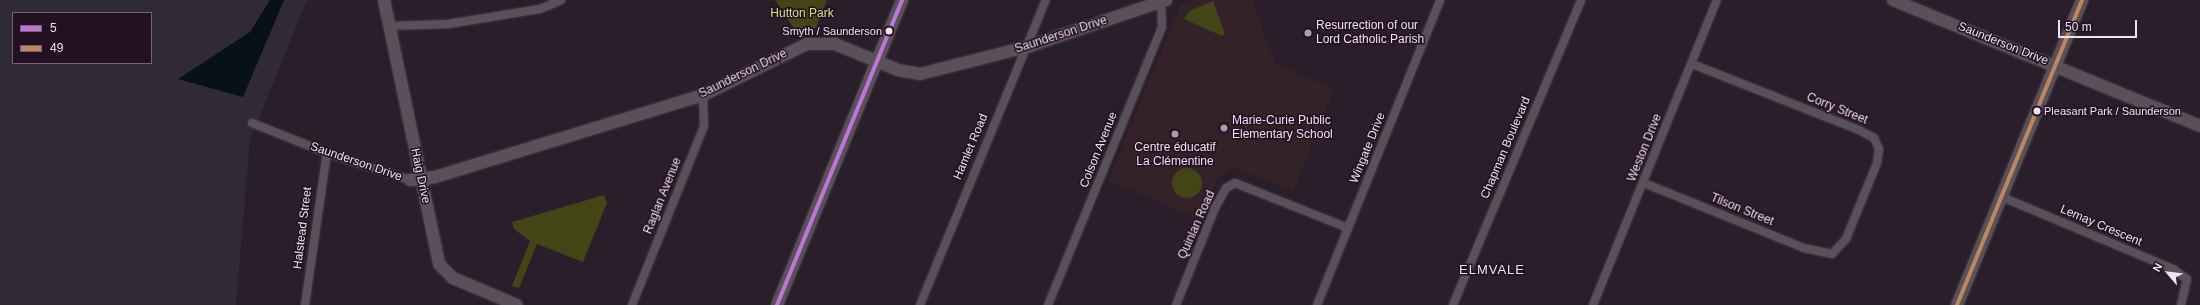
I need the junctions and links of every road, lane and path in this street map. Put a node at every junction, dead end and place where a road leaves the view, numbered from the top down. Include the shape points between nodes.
1 (384, 0) edge
2 (561, 0) edge
3 (902, 0) edge
4 (1046, 0) edge
5 (1440, 0) edge
6 (1581, 0) edge
7 (1717, 0) edge
8 (1893, 0) edge
9 (2082, 0) edge
10 (1164, 1) edge
11 (390, 26) junction
12 (1027, 47) junction
13 (878, 60) junction
14 (1692, 64) junction
15 (2054, 65) junction
16 (703, 95) junction
17 (252, 123) dead end
18 (2200, 126) edge
19 (327, 154) junction
20 (415, 179) junction
21 (1644, 183) junction
22 (2002, 197) junction
23 (1348, 228) junction
24 (1832, 254) joint
25 (305, 305) edge
26 (517, 305) edge
27 (632, 305) edge
28 (777, 305) edge
29 (920, 305) edge
30 (1048, 305) edge
31 (1176, 305) edge
32 (1317, 305) edge
33 (1453, 305) edge
34 (1593, 305) edge
35 (1957, 305) edge
36 (2181, 305) edge

1 - 11 street, Haig Drive
2 - 11 street via 540,9 448,24
3 - 13 street
4 - 12 street, Hamlet Road
5 - 23 street, Wingate Drive
6 - 33 street, Chapman Boulevard
7 - 14 street, Weston Drive
8 - 15 street, Saunderson Drive
9 - 15 street
10 - 12 street, Saunderson Drive
10 - 30 street, Colson Avenue via 1162,27
11 - 20 street, Haig Drive
12 - 13 street, Saunderson Drive via 920,74
12 - 29 street, Hamlet Road
13 - 16 street, Saunderson Drive via 835,44 806,44
13 - 28 street
14 - 21 street, Weston Drive
14 - 24 street, Corry Street via 1874,138 1879,149 1877,163 1846,239
15 - 18 street, Saunderson Drive
15 - 22 street
16 - 20 street, Saunderson Drive
16 - 27 street, Raglan Avenue via 704,126
17 - 19 street, Saunderson Drive
19 - 20 street, Saunderson Drive
19 - 25 street, Halstead Street
20 - 26 street, Haig Drive via 439,264 453,278
21 - 24 street, Tilson Street via 1804,248
21 - 34 street, Weston Drive
22 - 35 street
22 - 36 street, Lemay Crescent via 2173,269 2187,279
23 - 31 street, Quinlan Road via 1235,183 1226,188 1215,208
23 - 32 street, Wingate Drive

